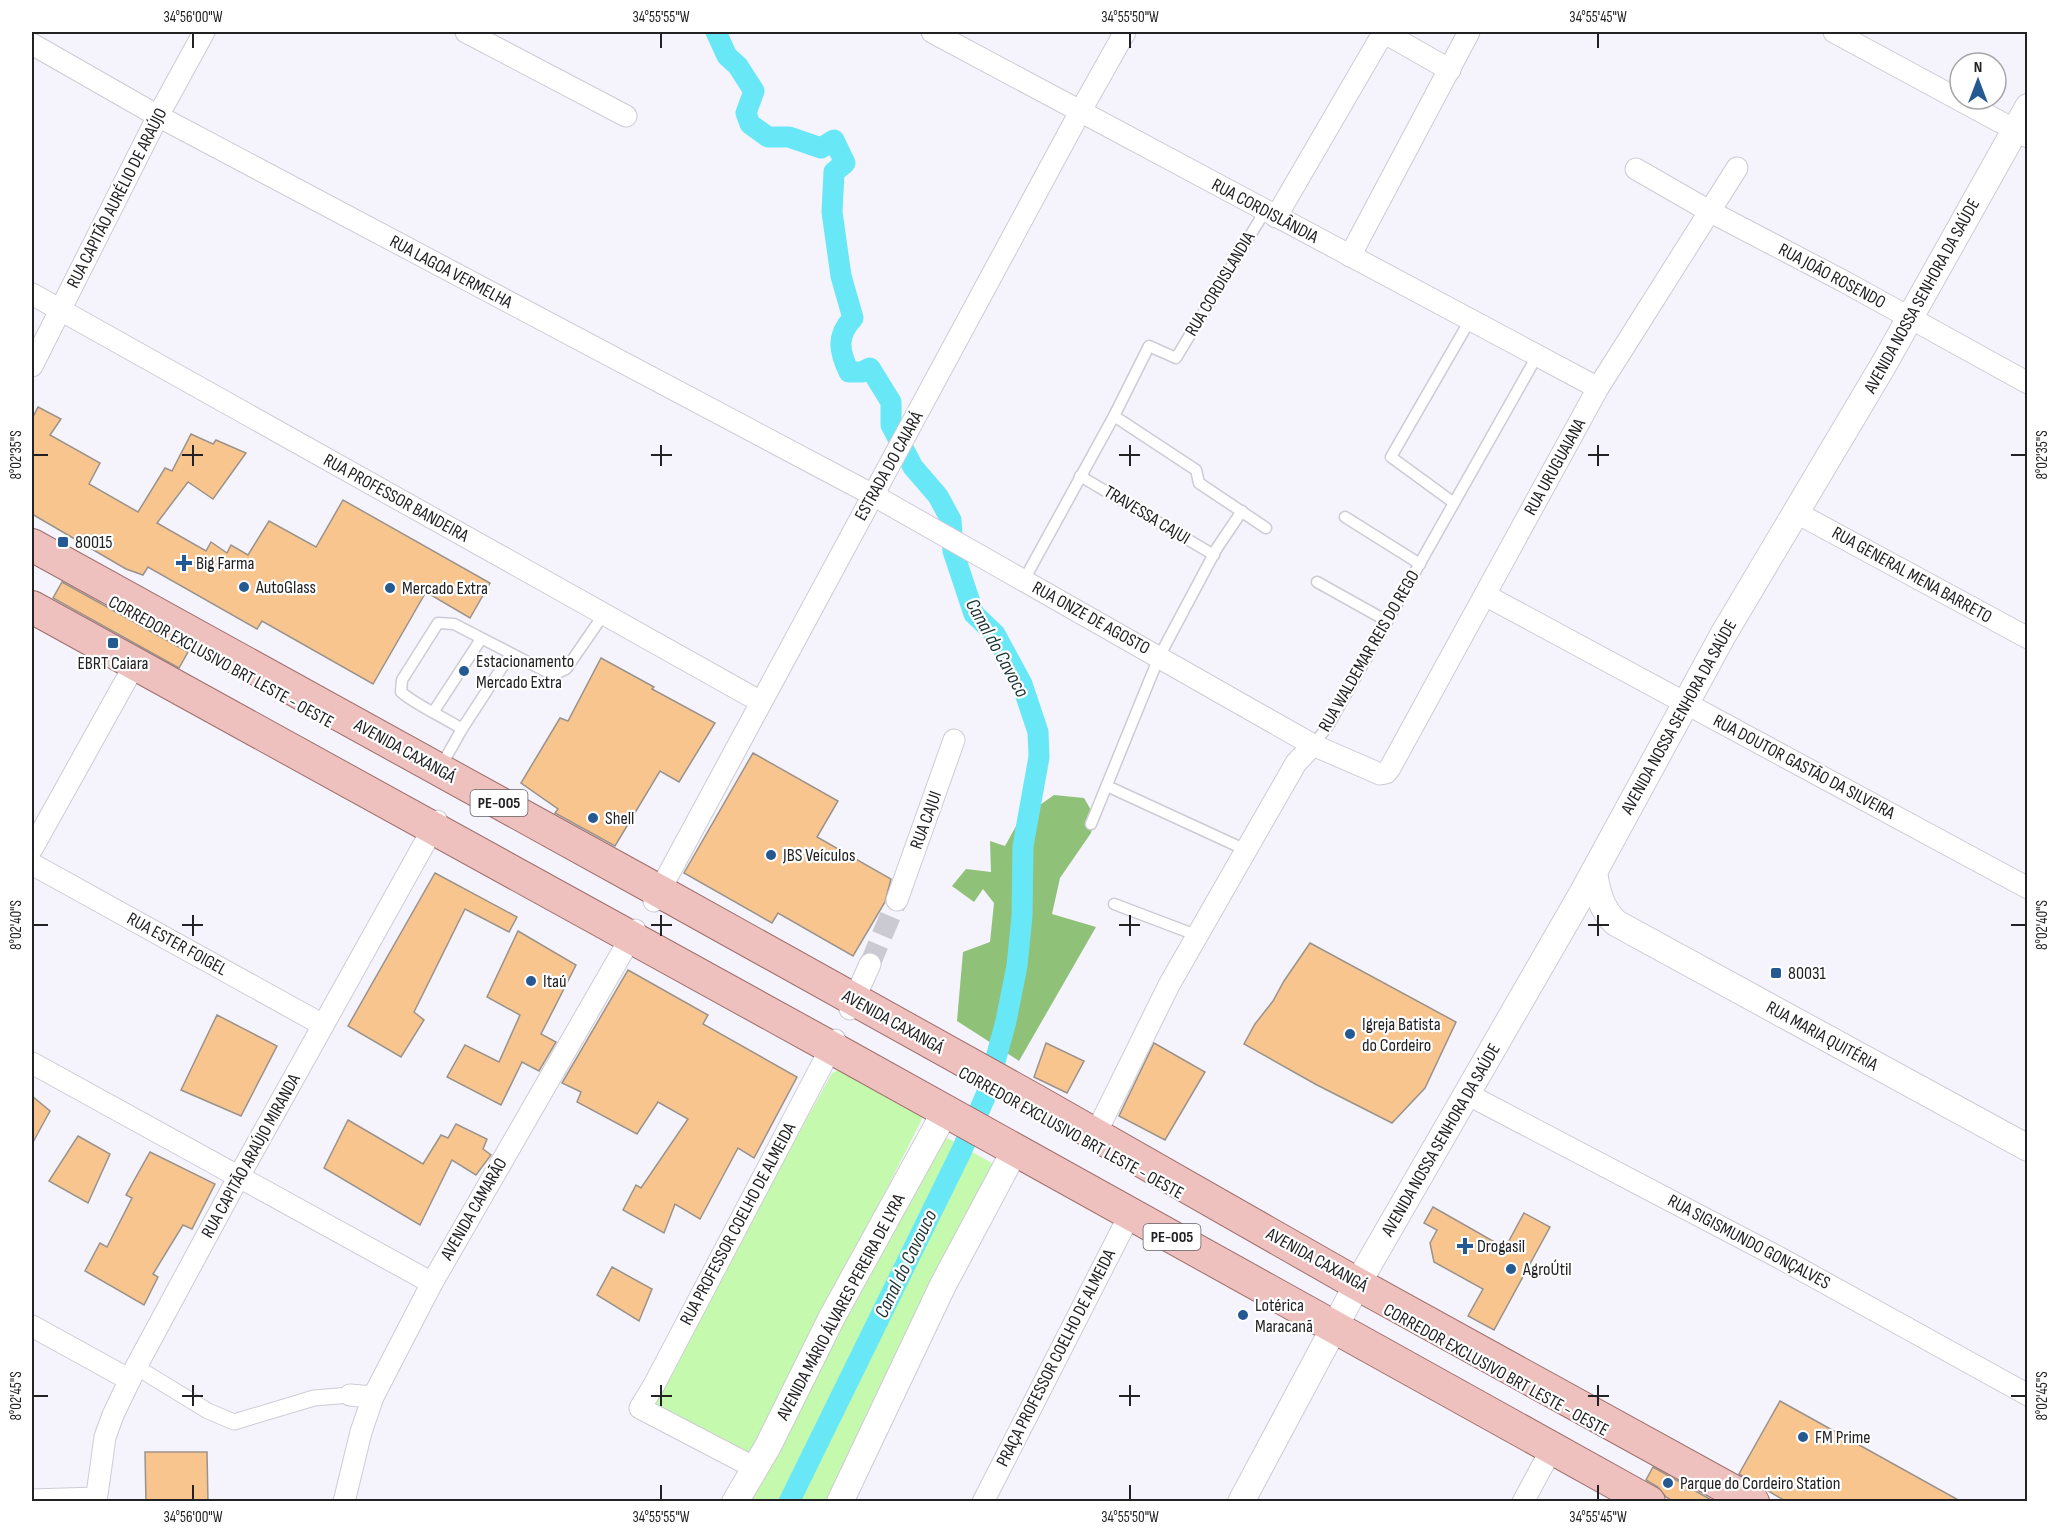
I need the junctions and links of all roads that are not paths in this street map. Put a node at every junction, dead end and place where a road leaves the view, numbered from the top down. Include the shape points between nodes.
1 (204, 32) edge
2 (466, 32) edge
3 (932, 32) edge
4 (1125, 32) edge
5 (1469, 32) edge
6 (1833, 32) edge
7 (32, 44) edge
8 (1450, 70) junction
9 (2028, 107) edge
10 (1080, 111) junction
11 (158, 116) junction
12 (626, 116) dead end
13 (2021, 134) edge
14 (1737, 168) dead end
15 (1636, 169) dead end
16 (1709, 211) junction
17 (1271, 214) junction
18 (1350, 256) junction
19 (32, 294) edge
20 (61, 310) junction
21 (1910, 318) junction
22 (1470, 320) junction
23 (1537, 356) junction
24 (32, 366) edge
25 (2028, 383) edge
26 (1598, 388) junction
27 (1113, 416) junction
28 (1080, 476) junction
29 (873, 495) junction
30 (1454, 502) junction
31 (1242, 511) junction
32 (1797, 513) junction
33 (1345, 517) dead end
34 (1266, 528) dead end
35 (32, 545) edge
36 (1214, 555) junction
37 (32, 557) edge
38 (1420, 564) junction
39 (1024, 580) junction
40 (1317, 582) dead end
41 (1485, 595) junction
42 (32, 598) edge
43 (32, 607) edge
44 (604, 614) junction
45 (1388, 621) junction
46 (2028, 638) edge
47 (481, 639) junction
48 (510, 654) junction
49 (1159, 657) junction
50 (135, 664) junction
51 (294, 702) dead end
52 (761, 702) junction
53 (1686, 703) junction
54 (434, 711) junction
55 (462, 729) junction
56 (954, 740) dead end
57 (1313, 745) junction
58 (437, 775) junction
59 (1107, 786) junction
60 (1090, 824) dead end
61 (435, 825) junction
62 (32, 849) edge
63 (1246, 850) junction
64 (32, 864) edge
65 (1594, 872) junction
66 (2028, 888) edge
67 (897, 900) tunnel mouth
68 (659, 901) junction
69 (1113, 904) dead end
70 (1616, 923) junction
71 (1562, 930) junction
72 (633, 934) junction
73 (1196, 935) junction
74 (870, 964) tunnel mouth
75 (852, 1005) junction
76 (323, 1025) junction
77 (834, 1044) junction
78 (32, 1063) edge
79 (1467, 1094) junction
80 (949, 1110) junction
81 (1037, 1110) junction
82 (1095, 1135) junction
83 (1013, 1146) junction
84 (2028, 1148) edge
85 (238, 1178) junction
86 (1130, 1214) junction
87 (432, 1283) junction
88 (1356, 1287) junction
89 (1337, 1324) junction
90 (32, 1326) edge
91 (133, 1374) junction
92 (350, 1395) joint
93 (2028, 1395) edge
94 (373, 1397) junction
95 (1552, 1448) junction
96 (754, 1468) junction
97 (1652, 1499) edge
98 (32, 1500) edge
99 (96, 1500) edge
100 (344, 1502) edge
101 (735, 1502) edge
102 (840, 1502) edge
103 (983, 1502) edge
104 (1241, 1502) edge
105 (1523, 1502) edge
106 (1732, 1502) edge
107 (1753, 1502) edge

1 - 11 street, RUA CAPITÃO AURÉLIO DE ARAÚJO
2 - 12 street
3 - 10 street, RUA CORDISLÂNDIA
4 - 10 street, ESTRADA DO CAIARÁ
5 - 8 street
6 - 13 street
7 - 11 street, RUA LAGOA VERMELHA
8 - 17 street via 1392,37 1379,40
8 - 18 street
9 - 13 street, AVENIDA NOSSA SENHORA DA SAÚDE
10 - 17 street, RUA CORDISLÂNDIA
10 - 29 street, ESTRADA DO CAIARÁ
11 - 20 street, RUA CAPITÃO AURÉLIO DE ARAÚJO
11 - 29 street, RUA LAGOA VERMELHA
13 - 21 street, AVENIDA NOSSA SENHORA DA SAÚDE
14 - 16 street, RUA URUGUAIANA
15 - 16 street, RUA JOÃO ROSENDO
16 - 21 street, RUA JOÃO ROSENDO
16 - 26 street, RUA URUGUAIANA
17 - 18 street, RUA CORDISLÂNDIA
17 - 27 lane, RUA CORDISLANDIA via 1176,358 1149,346
18 - 22 street, RUA CORDISLÂNDIA
19 - 20 street, RUA PROFESSOR BANDEIRA
20 - 24 street, RUA CAPITÃO AURÉLIO DE ARAÚJO
20 - 44 street, RUA PROFESSOR BANDEIRA
21 - 25 street, RUA JOÃO ROSENDO
21 - 32 street, AVENIDA NOSSA SENHORA DA SAÚDE
22 - 23 street, RUA CORDISLÂNDIA
22 - 30 lane via 1390,457
23 - 26 street, RUA CORDISLÂNDIA
23 - 30 lane, RUA WALDEMAR REIS DO REGO
26 - 41 street, RUA URUGUAIANA
27 - 28 lane
27 - 31 lane via 1196,470 1199,483
28 - 36 lane, TRAVESSA CAJUI
28 - 39 lane
29 - 39 street, RUA LAGOA VERMELHA
29 - 52 street, ESTRADA DO CAIARÁ
30 - 38 lane, RUA WALDEMAR REIS DO REGO
31 - 34 lane
31 - 36 lane
32 - 46 street, RUA GENERAL MENA BARRETO
32 - 53 street, AVENIDA NOSSA SENHORA DA SAÚDE
33 - 38 lane
35 - 58 main road, AVENIDA CAXANGÁ / PE-005
36 - 49 lane
37 - 51 lane, CORREDOR EXCLUSIVO BRT LESTE - OESTE
38 - 45 lane, RUA WALDEMAR REIS DO REGO
39 - 49 street, RUA ONZE DE AGOSTO
40 - 45 lane
41 - 53 street, RUA DOUTOR GASTÃO DA SILVEIRA
41 - 57 street, RUA URUGUAIANA via 1386,773 1380,774
42 - 61 lane, CORREDOR EXCLUSIVO BRT LESTE - OESTE
43 - 50 main road, PE-005
44 - 48 lane via 566,669 553,675
44 - 52 street, RUA PROFESSOR BANDEIRA
45 - 57 lane, RUA WALDEMAR REIS DO REGO via 1328,726
47 - 48 lane
47 - 54 lane
47 - 54 lane via 454,624 438,623 402,680 400,692 415,704
48 - 55 lane
49 - 57 street
49 - 59 lane
50 - 61 main road, PE-005
50 - 62 street
52 - 68 street, ESTRADA DO CAIARÁ
53 - 65 street, AVENIDA NOSSA SENHORA DA SAÚDE
53 - 66 street, RUA DOUTOR GASTÃO DA SILVEIRA
54 - 55 lane
55 - 58 lane
56 - 67 street, RUA CAJUI
57 - 63 street, RUA WALDEMAR REIS DO REGO via 1296,762
58 - 68 main road, AVENIDA CAXANGÁ / PE-005
59 - 60 lane
59 - 63 lane
61 - 72 main road, PE-005
61 - 76 street, RUA CAPITÃO ARAÚJO MIRANDA
63 - 73 street, RUA WALDEMAR REIS DO REGO
64 - 76 street, RUA ESTER FOIGEL
65 - 70 street, RUA MARIA QUITÉRIA via 1606,914
65 - 71 street, AVENIDA NOSSA SENHORA DA SAÚDE
68 - 75 main road, AVENIDA CAXANGÁ / PE-005
69 - 73 lane
70 - 71 street, RUA MARIA QUITÉRIA via 1587,922
70 - 84 street, RUA MARIA QUITÉRIA
71 - 79 street, AVENIDA NOSSA SENHORA DA SAÚDE
72 - 77 main road, PE-005
72 - 87 street, AVENIDA CAMARÃO
73 - 82 street, RUA WALDEMAR REIS DO REGO
74 - 75 street
75 - 81 main road, AVENIDA CAXANGÁ / PE-005
76 - 85 street, RUA CAPITÃO ARAÚJO MIRANDA
77 - 80 main road, PE-005
77 - 96 street, RUA PROFESSOR COELHO DE ALMEIDA via 640,1408
78 - 85 street
79 - 88 street, AVENIDA NOSSA SENHORA DA SAÚDE
79 - 93 street, RUA SIGISMUNDO GONÇALVES via 1780,1258
80 - 83 main road, PE-005
80 - 96 street, AVENIDA MÁRIO ÁLVARES PEREIRA DE LYRA via 832,1317
81 - 82 main road, AVENIDA CAXANGÁ / PE-005
81 - 88 lane, CORREDOR EXCLUSIVO BRT LESTE - OESTE
82 - 88 main road, AVENIDA CAXANGÁ / PE-005
83 - 86 main road, PE-005
83 - 89 lane, CORREDOR EXCLUSIVO BRT LESTE - OESTE
83 - 102 street
85 - 87 street
85 - 91 street, RUA CAPITÃO ARAÚJO MIRANDA
86 - 89 main road, PE-005
86 - 103 street, PRAÇA PROFESSOR COELHO DE ALMEIDA
87 - 94 street, AVENIDA CAMARÃO
88 - 89 street, AVENIDA NOSSA SENHORA DA SAÚDE
88 - 106 lane, CORREDOR EXCLUSIVO BRT LESTE - OESTE
88 - 107 main road, AVENIDA CAXANGÁ / PE-005
89 - 95 main road, PE-005
89 - 97 lane, CORREDOR EXCLUSIVO BRT LESTE - OESTE
89 - 104 street, AVENIDA NOSSA SENHORA DA SAÚDE
90 - 91 street
91 - 92 street via 234,1422 314,1398
91 - 99 street, RUA CAPITÃO ARAÚJO MIRANDA via 105,1437
92 - 94 street
94 - 100 street, AVENIDA CAMARÃO
95 - 97 main road, PE-005
95 - 105 street
96 - 101 street, AVENIDA MÁRIO ÁLVARES PEREIRA DE LYRA
98 - 99 street

